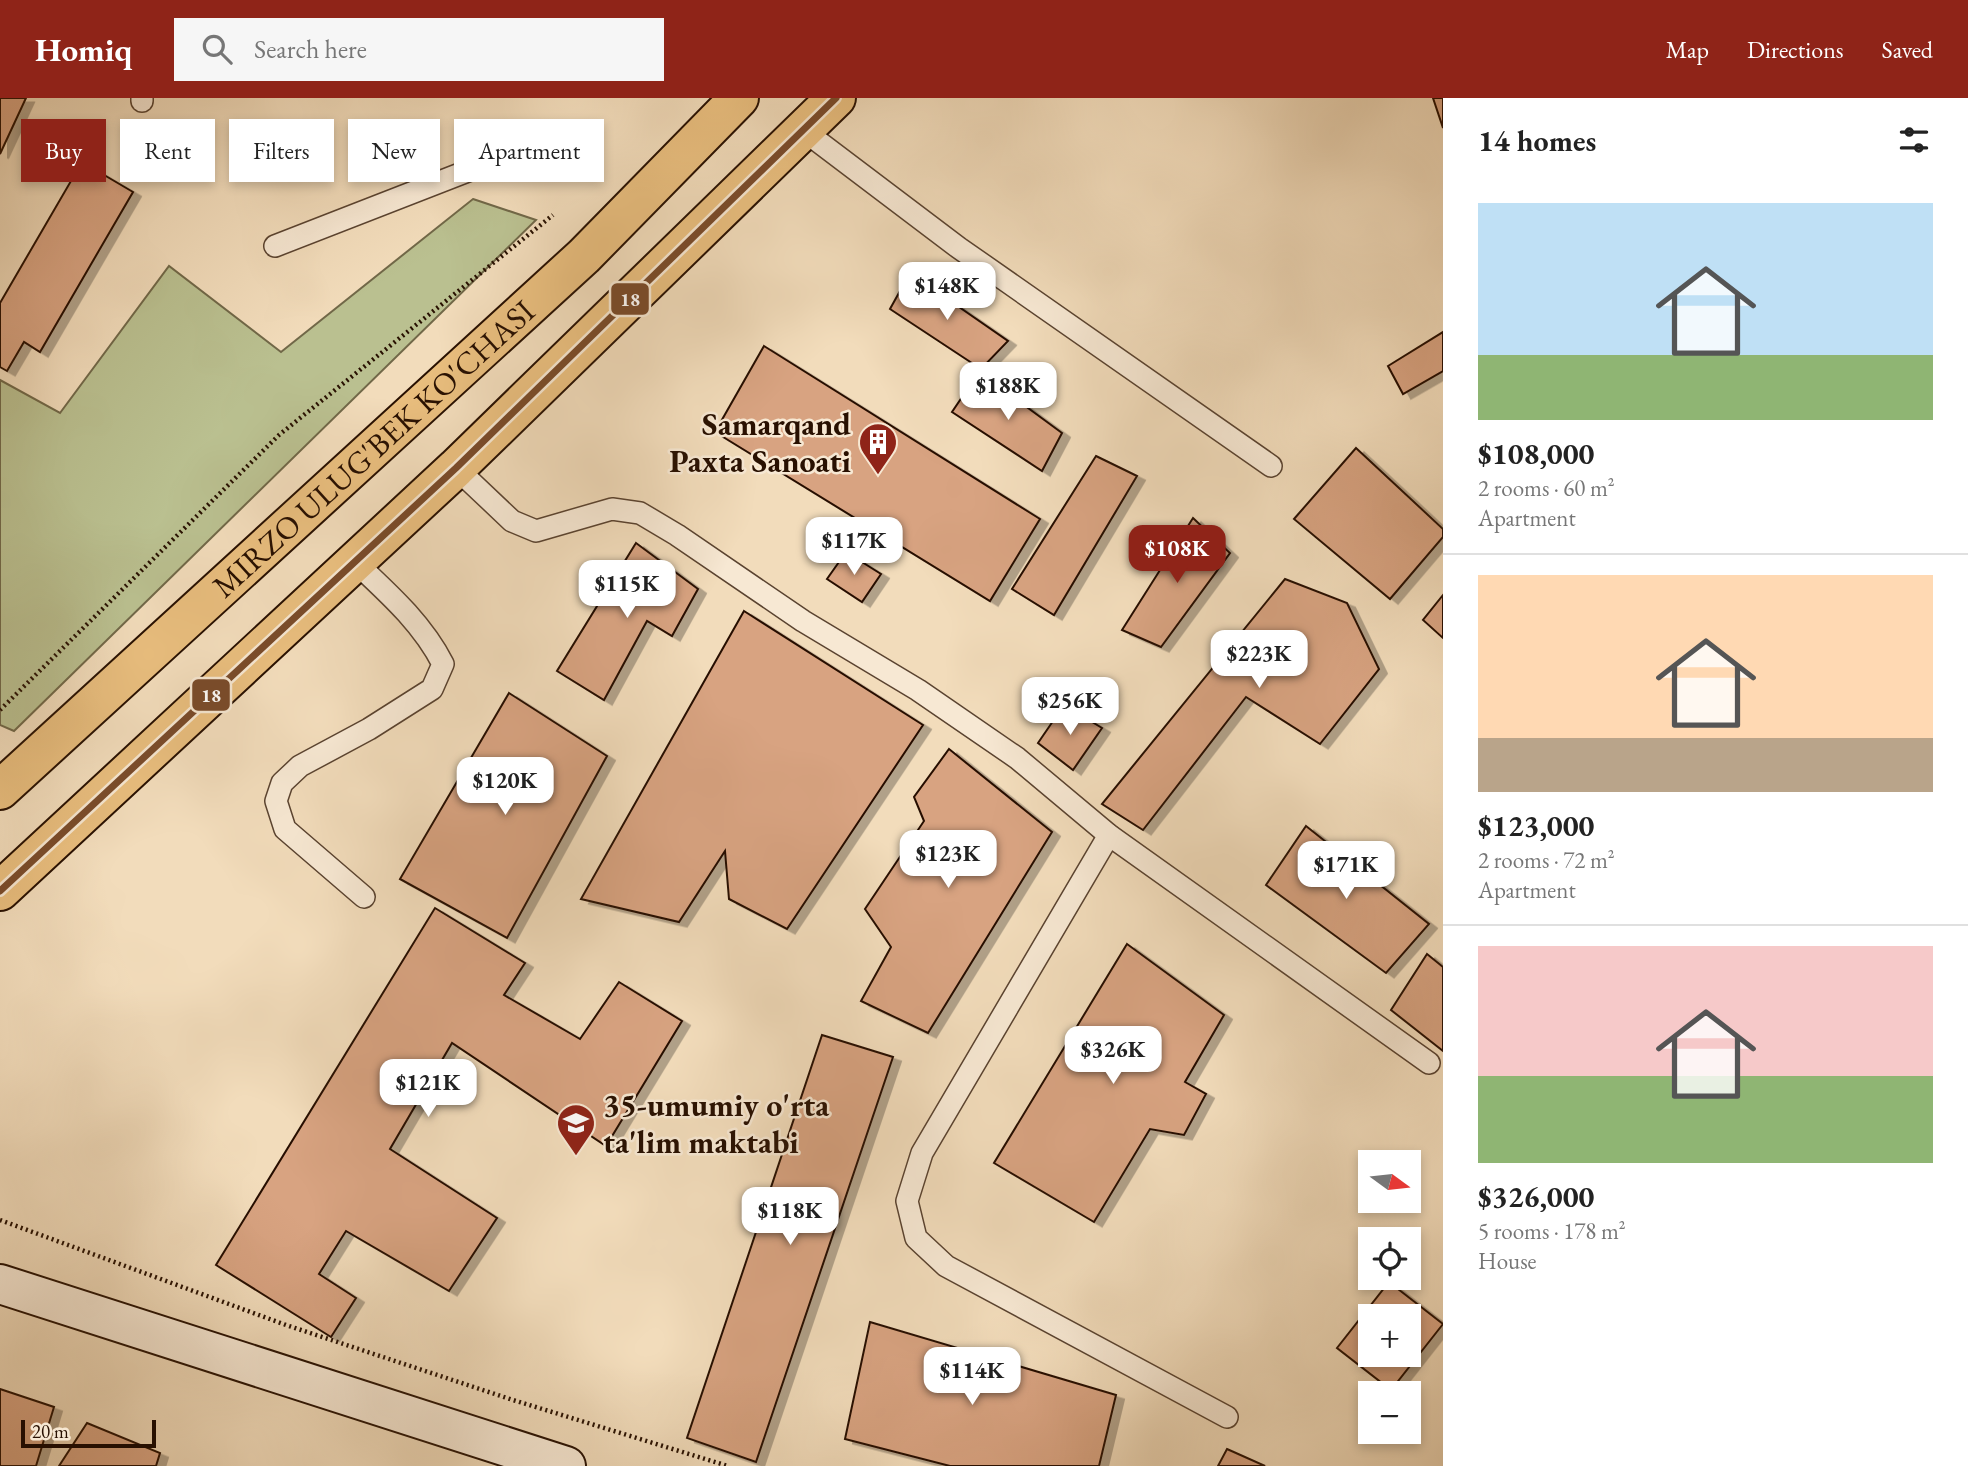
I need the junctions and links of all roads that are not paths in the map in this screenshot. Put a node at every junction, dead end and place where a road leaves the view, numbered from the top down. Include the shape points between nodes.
1 (739, 98) edge
2 (836, 98) edge
3 (803, 130) junction
4 (454, 176) edge
5 (275, 246) dead end
6 (1270, 466) dead end
7 (456, 468) junction
8 (355, 562) junction
9 (0, 790) edge
10 (1109, 835) junction
11 (0, 891) edge
12 (364, 897) dead end
13 (1429, 1063) dead end
14 (0, 1284) edge
15 (1227, 1417) dead end
16 (566, 1466) edge

1 - 9 main road, MIRZO ULUG'BEK KO'CHASI via 584,256
2 - 3 main road, MIRZO ULUG'BEK KO'CHASI
3 - 6 lane via 959,248
3 - 7 main road, MIRZO ULUG'BEK KO'CHASI
4 - 5 lane
7 - 8 main road, MIRZO ULUG'BEK KO'CHASI
7 - 10 lane via 512,522 536,531 612,509 640,513 803,621 929,697 1017,758
8 - 11 main road, MIRZO ULUG'BEK KO'CHASI
8 - 12 lane via 398,601 431,641 443,664 432,689 300,766 282,783 276,801 285,829
10 - 13 lane
10 - 15 lane via 922,1153 907,1201 916,1238 946,1266
14 - 16 main road

